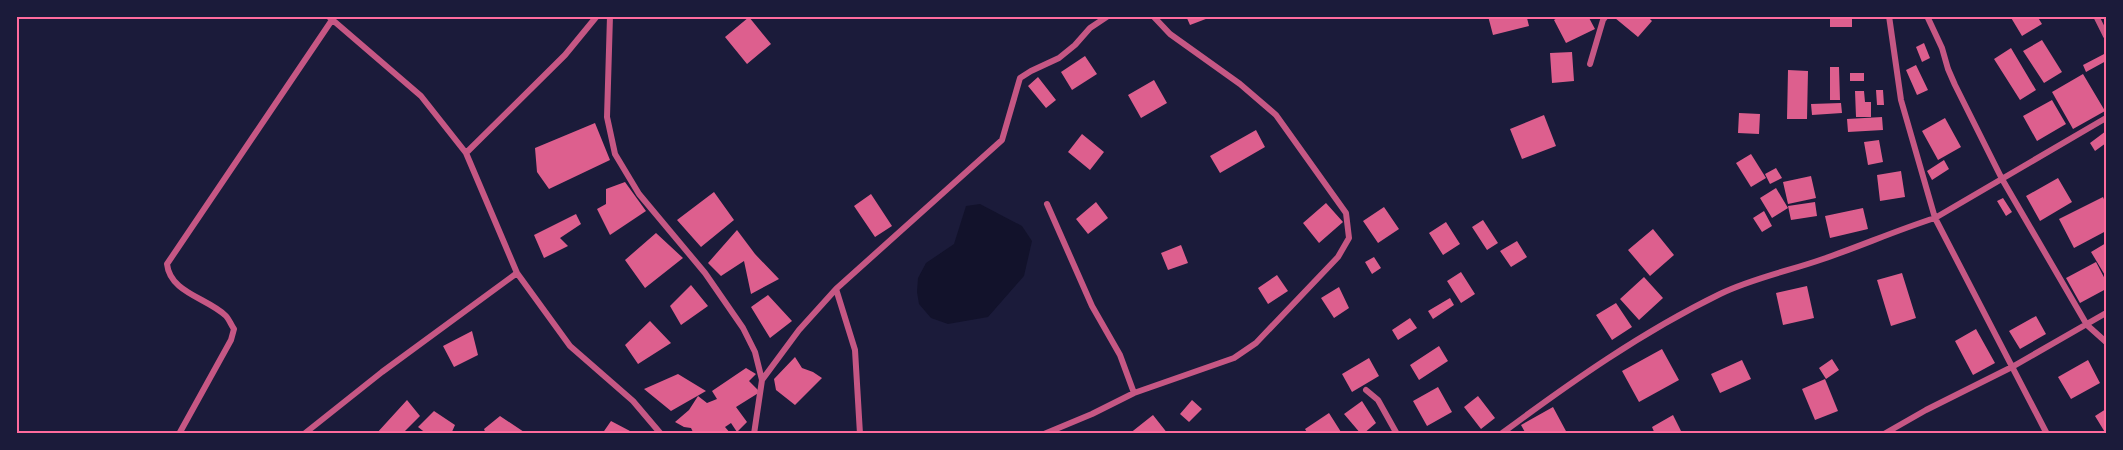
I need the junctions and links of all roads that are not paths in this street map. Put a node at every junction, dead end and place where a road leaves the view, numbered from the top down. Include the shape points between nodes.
1 (597, 16) edge
2 (610, 16) edge
3 (1108, 16) edge
4 (1153, 16) edge
5 (1606, 16) edge
6 (1889, 16) edge
7 (1927, 16) edge
8 (2096, 16) edge
9 (330, 18) edge
10 (2106, 36) edge
11 (1590, 64) dead end
12 (2106, 118) edge
13 (466, 153) junction
14 (2002, 179) junction
15 (1047, 204) dead end
16 (1935, 218) junction
17 (517, 273) junction
18 (836, 289) junction
19 (2106, 313) edge
20 (2087, 325) junction
21 (2106, 342) edge
22 (2012, 367) junction
23 (762, 380) junction
24 (1365, 390) dead end
25 (1134, 393) junction
26 (179, 434) edge
27 (304, 434) edge
28 (661, 434) edge
29 (754, 434) edge
30 (861, 434) edge
31 (1044, 434) edge
32 (1397, 434) edge
33 (1501, 434) edge
34 (1884, 434) edge
35 (2047, 434) edge

1 - 13 street via 565,55
2 - 23 street via 607,117 615,154 639,194 705,273 743,327
3 - 18 street via 1059,58 1020,78 1002,140
4 - 25 street via 1170,34 1276,115 1346,213 1348,237 1338,256 1256,343 1234,358
5 - 11 street
6 - 16 street via 1901,100
7 - 14 street
8 - 10 street
9 - 13 street via 421,96
9 - 26 street via 167,264 168,275 177,285 226,316 234,329
12 - 14 street
13 - 17 street
14 - 16 street
14 - 20 street
15 - 25 street
16 - 22 street
16 - 33 street via 1722,293 1570,382
17 - 27 street
17 - 28 street via 570,346 633,401
18 - 23 street
18 - 30 street via 855,350
19 - 20 street
20 - 21 street
20 - 22 street
22 - 34 street
22 - 35 street
23 - 29 street
24 - 32 street via 1378,400
25 - 31 street

